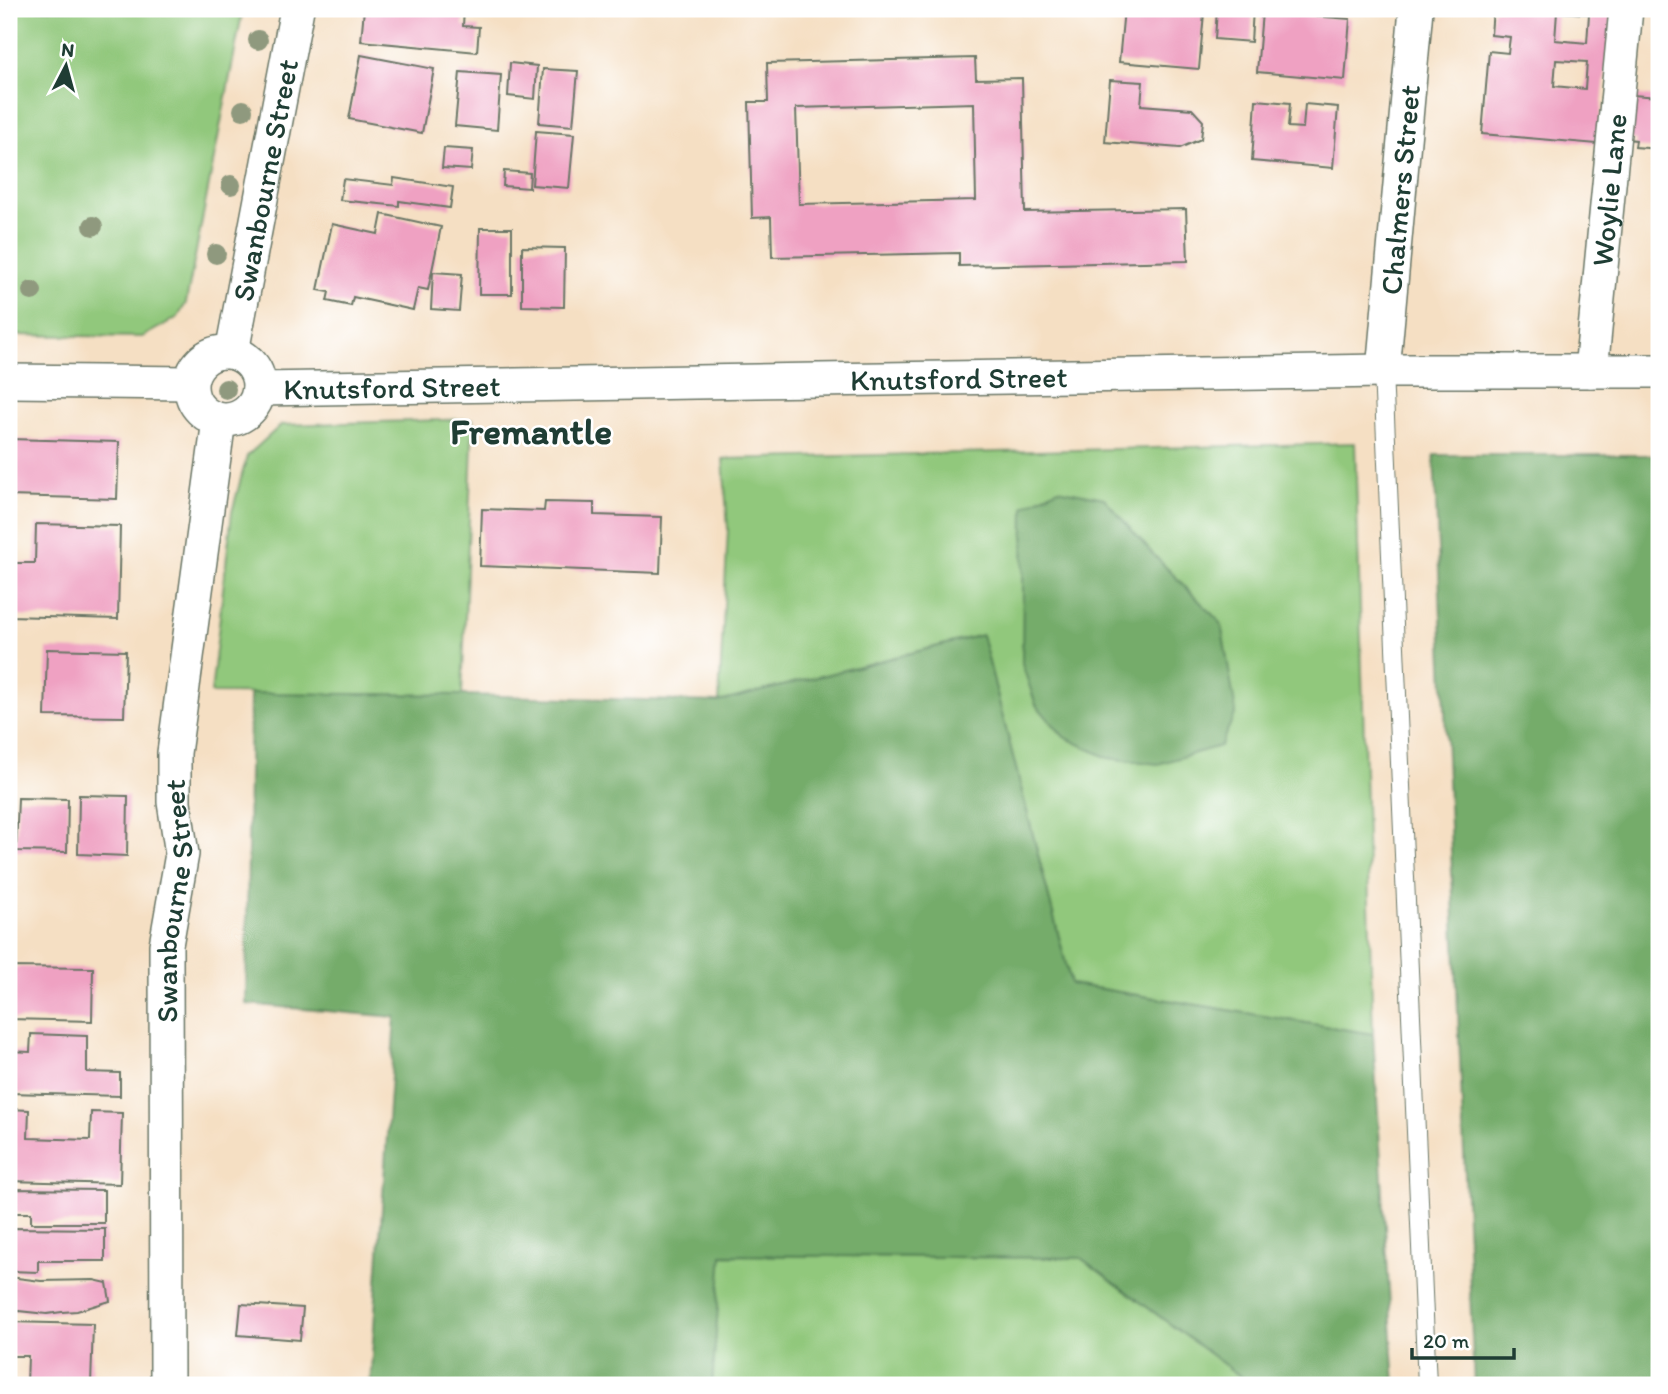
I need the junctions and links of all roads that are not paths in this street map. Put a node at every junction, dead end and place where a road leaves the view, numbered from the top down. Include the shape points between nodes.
1 (297, 9) edge
2 (1416, 9) edge
3 (1626, 9) edge
4 (232, 352) junction
5 (1591, 371) junction
6 (1659, 371) edge
7 (1383, 372) junction
8 (9, 381) edge
9 (190, 383) junction
10 (259, 388) junction
11 (219, 420) junction
12 (167, 1385) edge
13 (1427, 1385) edge

1 - 4 street, Swanbourne Street
2 - 7 street, Chalmers Street
3 - 5 street, Woylie Lane
4 - 9 street via 209,355 193,372
4 - 10 street via 256,369
5 - 6 street, Knutsford Street
5 - 7 street, Knutsford Street
7 - 10 street, Knutsford Street
7 - 13 lane
8 - 9 street
9 - 11 street via 201,411
10 - 11 street via 250,409 230,420
11 - 12 street, Swanbourne Street via 174,753 181,854 166,945

